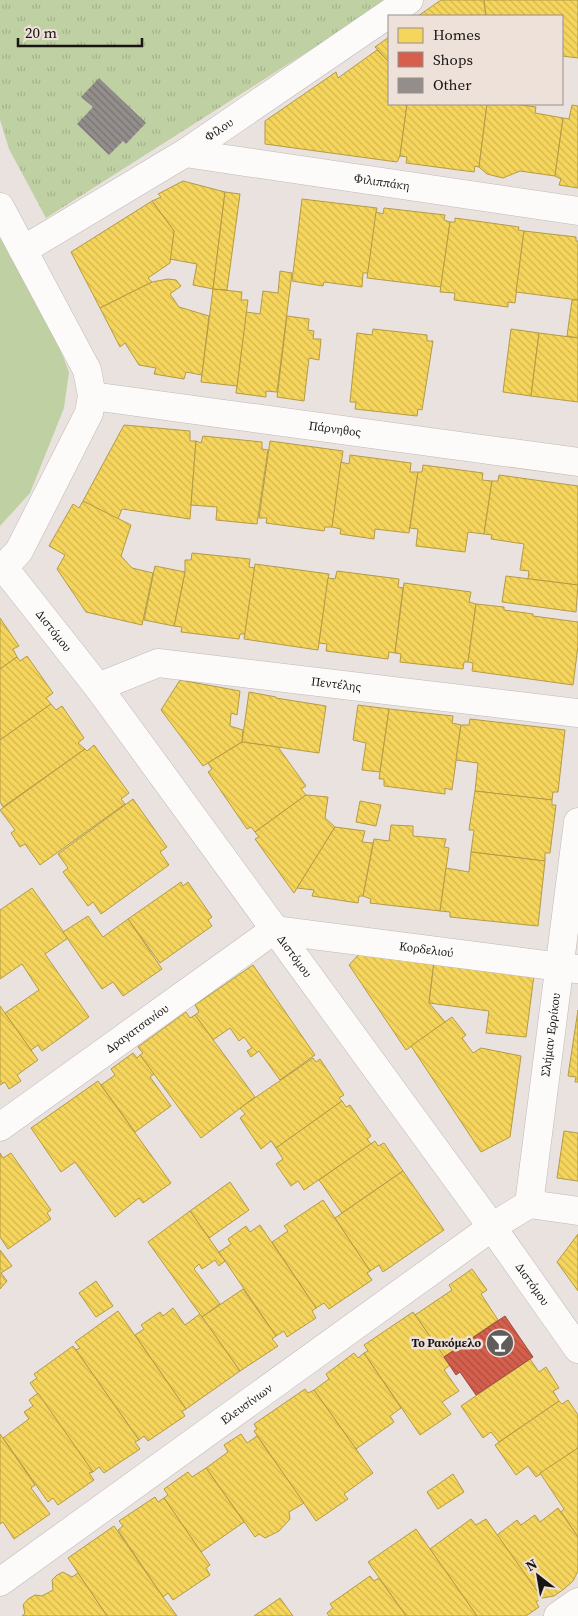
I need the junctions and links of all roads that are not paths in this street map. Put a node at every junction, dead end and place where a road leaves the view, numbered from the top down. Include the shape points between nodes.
1 (409, 0) edge
2 (185, 153) junction
3 (0, 207) edge
4 (578, 211) edge
5 (23, 250) junction
6 (92, 396) junction
7 (578, 462) edge
8 (2, 570) edge
9 (98, 687) junction
10 (578, 713) edge
11 (578, 822) edge
12 (274, 930) junction
13 (569, 968) edge
14 (0, 1127) edge
15 (529, 1204) junction
16 (578, 1212) edge
17 (492, 1227) junction
18 (578, 1349) edge
19 (0, 1582) edge
20 (578, 1602) edge
21 (558, 1616) edge

1 - 2 street, Φίλου
2 - 4 street, Φιλιππάκη
2 - 5 street, Φίλου
3 - 5 street
5 - 6 street via 87,370
6 - 7 street, Πάρνηθος
6 - 8 street via 89,413 19,551
8 - 9 street, Διστόμου
9 - 10 street, Πεντέλης via 158,663
9 - 12 street, Διστόμου
11 - 13 street, Σλήμαν Ερρίκου
12 - 13 street, Κορδελιού
12 - 14 street, Δραγατσανίου
12 - 17 street, Διστόμου
13 - 15 street, Σλήμαν Ερρίκου
15 - 16 street
15 - 17 street
17 - 18 street, Διστόμου
17 - 19 street, Ελευσίνιων
20 - 21 street

